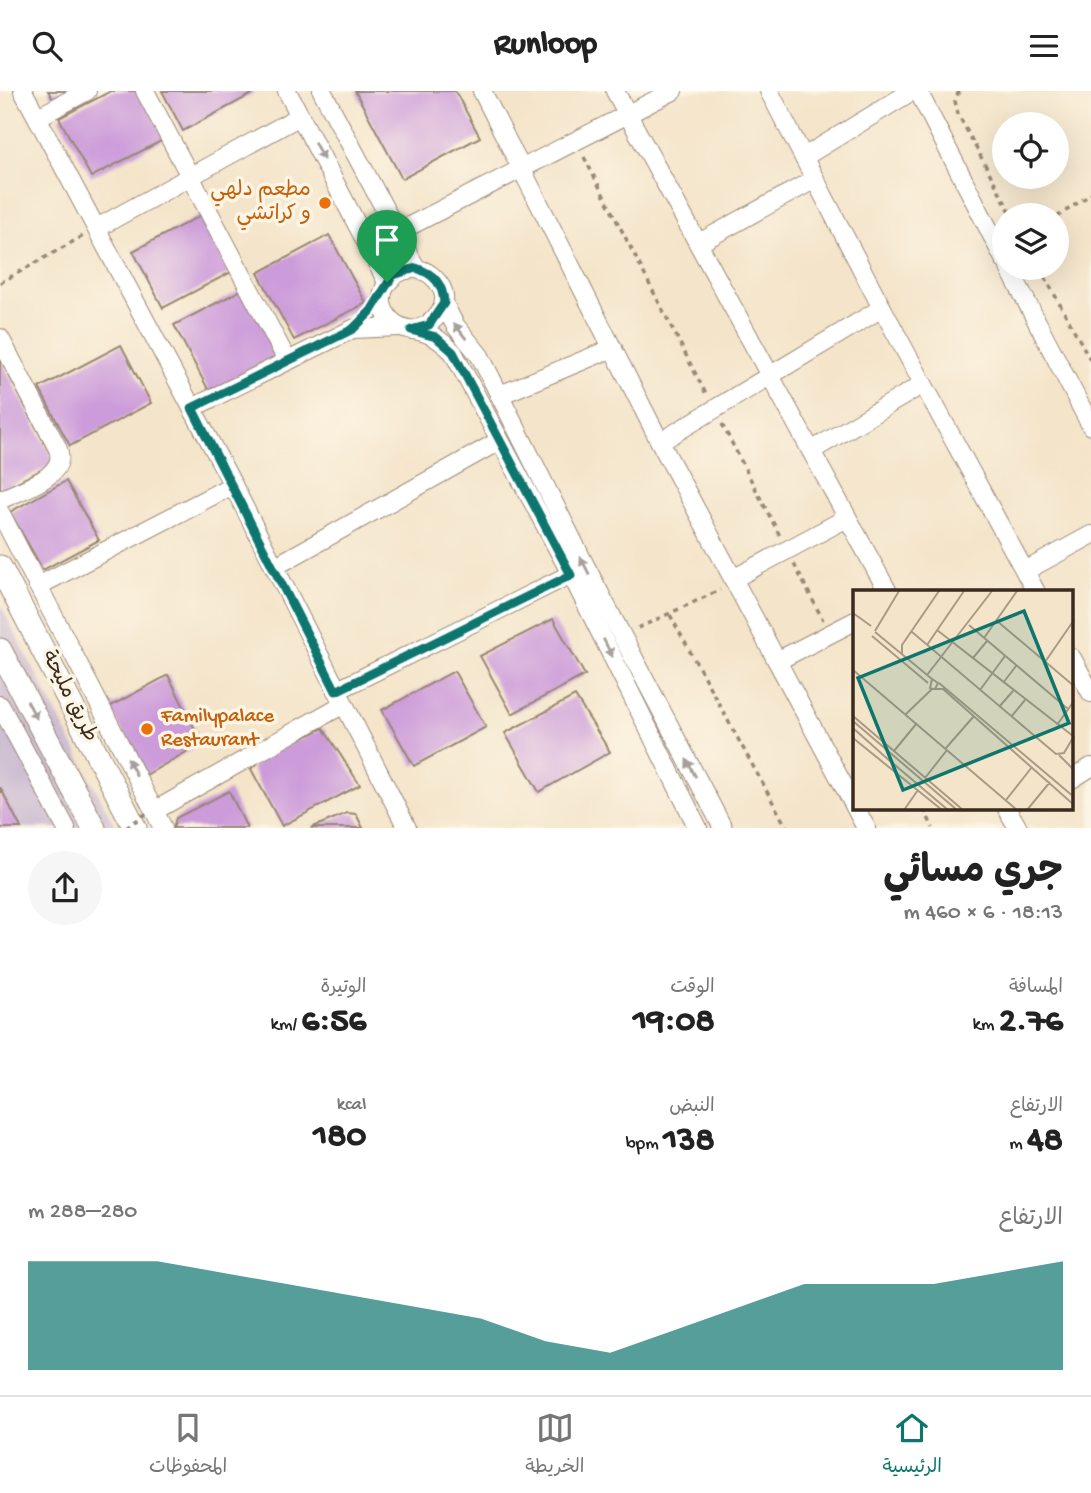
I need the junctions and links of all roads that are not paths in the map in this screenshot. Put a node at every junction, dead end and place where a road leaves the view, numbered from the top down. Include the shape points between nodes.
1 (23, 91) edge
2 (87, 91) edge
3 (145, 91) edge
4 (287, 91) edge
5 (322, 91) edge
6 (482, 91) edge
7 (615, 91) edge
8 (673, 91) edge
9 (769, 91) edge
10 (915, 91) edge
11 (629, 113) junction
12 (300, 116) junction
13 (38, 117) junction
14 (804, 156) junction
15 (522, 167) junction
16 (190, 177) junction
17 (816, 179) junction
18 (97, 228) junction
19 (396, 233) junction
20 (992, 236) edge
21 (699, 243) junction
22 (416, 268) junction
23 (1015, 280) edge
24 (386, 285) junction
25 (444, 303) junction
26 (882, 308) junction
27 (406, 328) junction
28 (353, 329) junction
29 (0, 338) edge
30 (613, 348) junction
31 (287, 360) junction
32 (769, 375) junction
33 (923, 384) junction
34 (500, 395) junction
35 (192, 408) junction
36 (1091, 426) edge
37 (499, 440) junction
38 (660, 442) junction
39 (811, 451) junction
40 (233, 485) junction
41 (0, 500) edge
42 (0, 512) edge
43 (848, 518) junction
44 (1091, 535) edge
45 (0, 566) edge
46 (274, 567) junction
47 (1025, 571) junction
48 (571, 575) junction
49 (733, 581) junction
50 (38, 586) junction
51 (887, 590) edge
52 (1035, 590) edge
53 (853, 622) edge
54 (0, 650) edge
55 (777, 661) junction
56 (1074, 661) edge
57 (1091, 693) edge
58 (339, 698) junction
59 (0, 705) edge
60 (1091, 767) edge
61 (1074, 778) edge
62 (853, 804) edge
63 (857, 811) edge
64 (145, 817) edge
65 (65, 828) edge
66 (94, 828) edge
67 (163, 828) edge
68 (407, 828) edge
69 (698, 828) edge
70 (723, 828) edge
71 (866, 828) edge

1 - 13 street
2 - 13 street
3 - 16 street
4 - 12 street
5 - 19 street
6 - 15 street
7 - 11 street
8 - 11 street
9 - 14 street
10 - 14 street
10 - 20 street
11 - 15 street
11 - 21 street
12 - 16 street
12 -> 24 street
13 - 18 street
14 - 17 street
15 - 19 street
15 - 30 street
16 - 18 street
16 - 31 street
17 - 21 street
17 - 26 street
18 - 35 street
19 - 22 street
21 - 32 street
22 - 24 street via 400,271
22 - 25 street via 440,284
23 - 36 street
24 - 27 street via 385,311
24 - 28 street via 371,311
25 - 27 street via 429,325
34 -> 25 street
26 - 32 street
26 - 33 street
27 - 28 street
27 - 37 street via 436,337 453,352
28 - 31 street
29 - 41 street via 60,459 54,471
30 - 34 street
30 - 38 street
31 - 35 street
32 - 38 street
32 - 39 street
33 - 39 street
33 - 47 street
70 -> 34 street
35 - 40 street
37 - 46 street
37 - 48 street
38 - 49 street
39 - 43 street
40 - 46 street
40 - 50 street
42 - 50 street
43 - 49 street
43 - 51 street
44 - 47 street
45 - 64 main road, طريق مليحة
46 - 58 street
47 - 52 street
48 - 58 street
48 -> 69 street
49 - 55 street
64 -> 50 street
53 - 55 street
54 -> 66 main road, طريق مليحة
55 - 62 street
56 - 57 street
58 - 64 street
58 - 68 street
59 - 65 street
60 - 61 street
63 - 71 street
64 - 67 street

